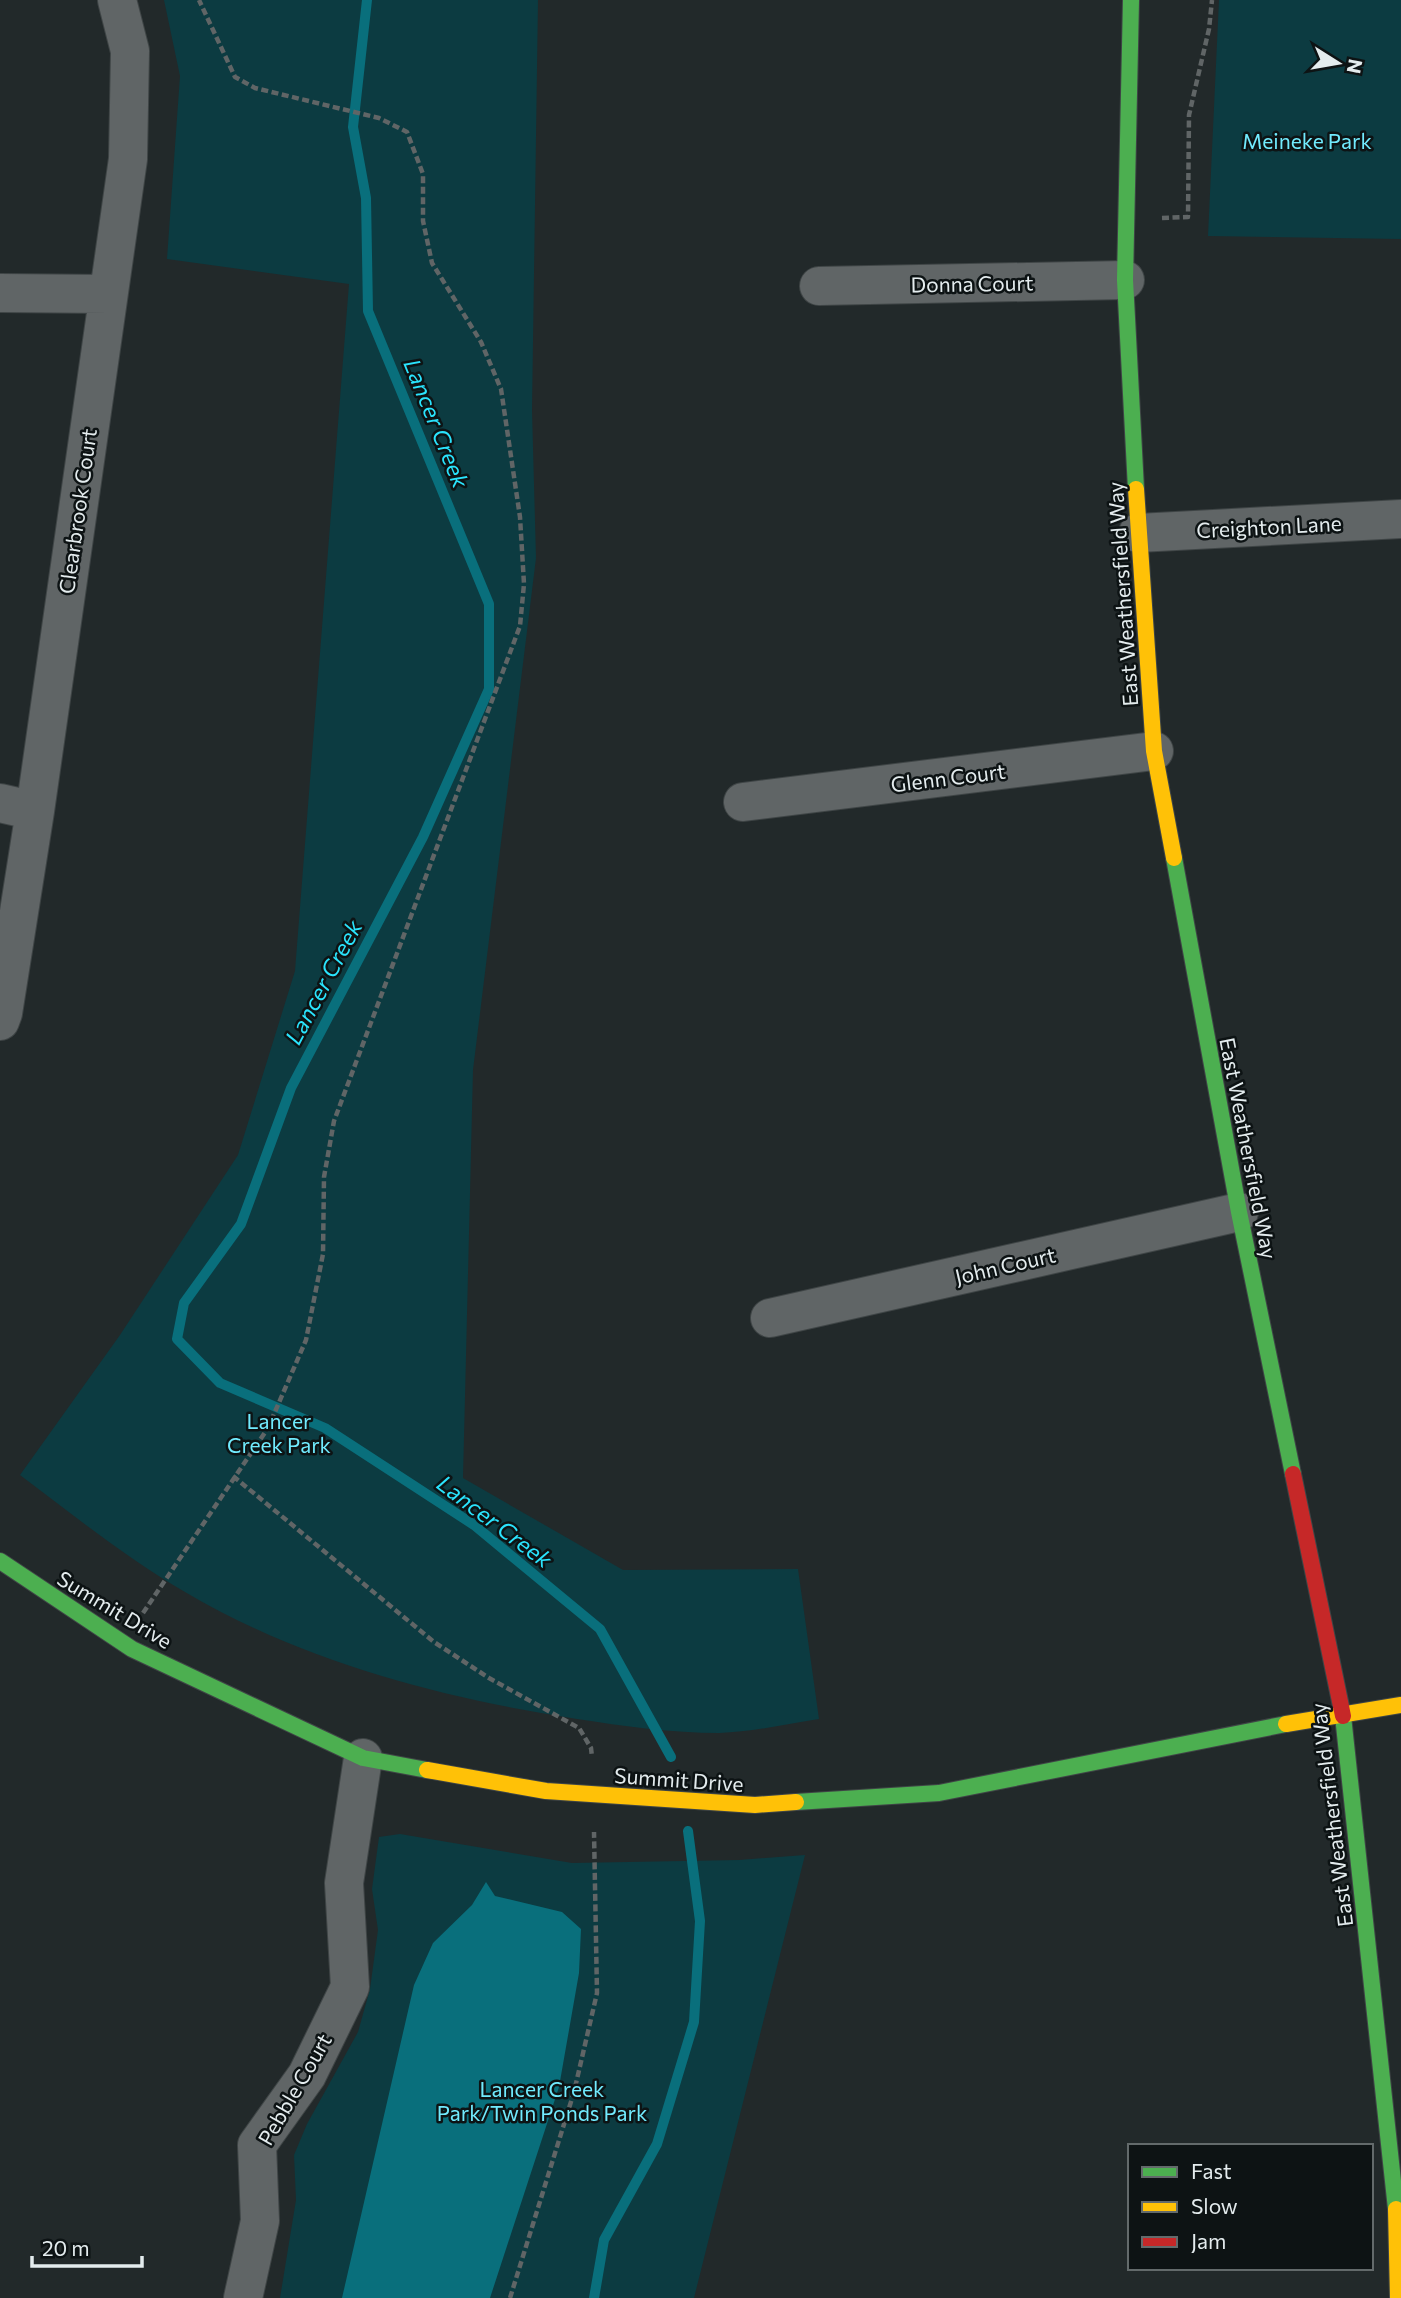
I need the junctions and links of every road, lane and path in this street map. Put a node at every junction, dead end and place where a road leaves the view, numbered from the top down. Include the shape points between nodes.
1 (117, 0) edge
2 (199, 0) edge
3 (1131, 0) edge
4 (1212, 0) edge
5 (1126, 220) junction
6 (1125, 280) junction
7 (819, 286) dead end
8 (0, 293) edge
9 (108, 294) junction
10 (1401, 519) edge
11 (1138, 533) junction
12 (1154, 751) junction
13 (743, 802) dead end
14 (18, 807) edge
15 (0, 1021) edge
16 (1239, 1212) junction
17 (770, 1318) dead end
18 (233, 1476) junction
19 (0, 1561) edge
20 (123, 1643) junction
21 (1401, 1705) edge
22 (1343, 1713) junction
23 (362, 1758) junction
24 (593, 1795) junction
25 (1399, 2207) edge
26 (243, 2298) edge
27 (510, 2298) edge
28 (1398, 2298) edge

1 - 9 street, Clearbrook Court via 130,51 128,159
2 - 18 path via 235,76 255,88 379,118 407,132 423,174 423,221 432,263 481,342 501,389 520,517 524,584 520,625 334,1121 324,1177 323,1254 306,1340 268,1428
3 - 5 street, East Weathersfield Way
4 - 5 path via 1189,115 1188,217
5 - 6 street, East Weathersfield Way
6 - 7 street, Donna Court
6 - 11 street, East Weathersfield Way
8 - 9 street
9 - 14 street, Clearbrook Court
10 - 11 street, Creighton Lane
11 - 12 street, East Weathersfield Way
12 - 13 street, Glenn Court
12 - 16 street, East Weathersfield Way
14 - 15 street, Clearbrook Court
16 - 17 street, John Court
16 - 22 street, East Weathersfield Way
18 - 20 path
18 - 24 path via 433,1642 579,1728 591,1748
19 - 20 street, Summit Drive
20 - 23 street, Summit Drive
21 - 22 street, Summit Drive
22 - 24 street, Summit Drive via 939,1793 755,1805
22 - 25 street, East Weathersfield Way
23 - 24 street, Summit Drive via 545,1791
23 - 26 street, Pebble Court via 344,1883 350,1987 307,2075 257,2145 260,2221
24 - 27 path via 597,1993 574,2092
25 - 28 street, East Weathersfield Way

